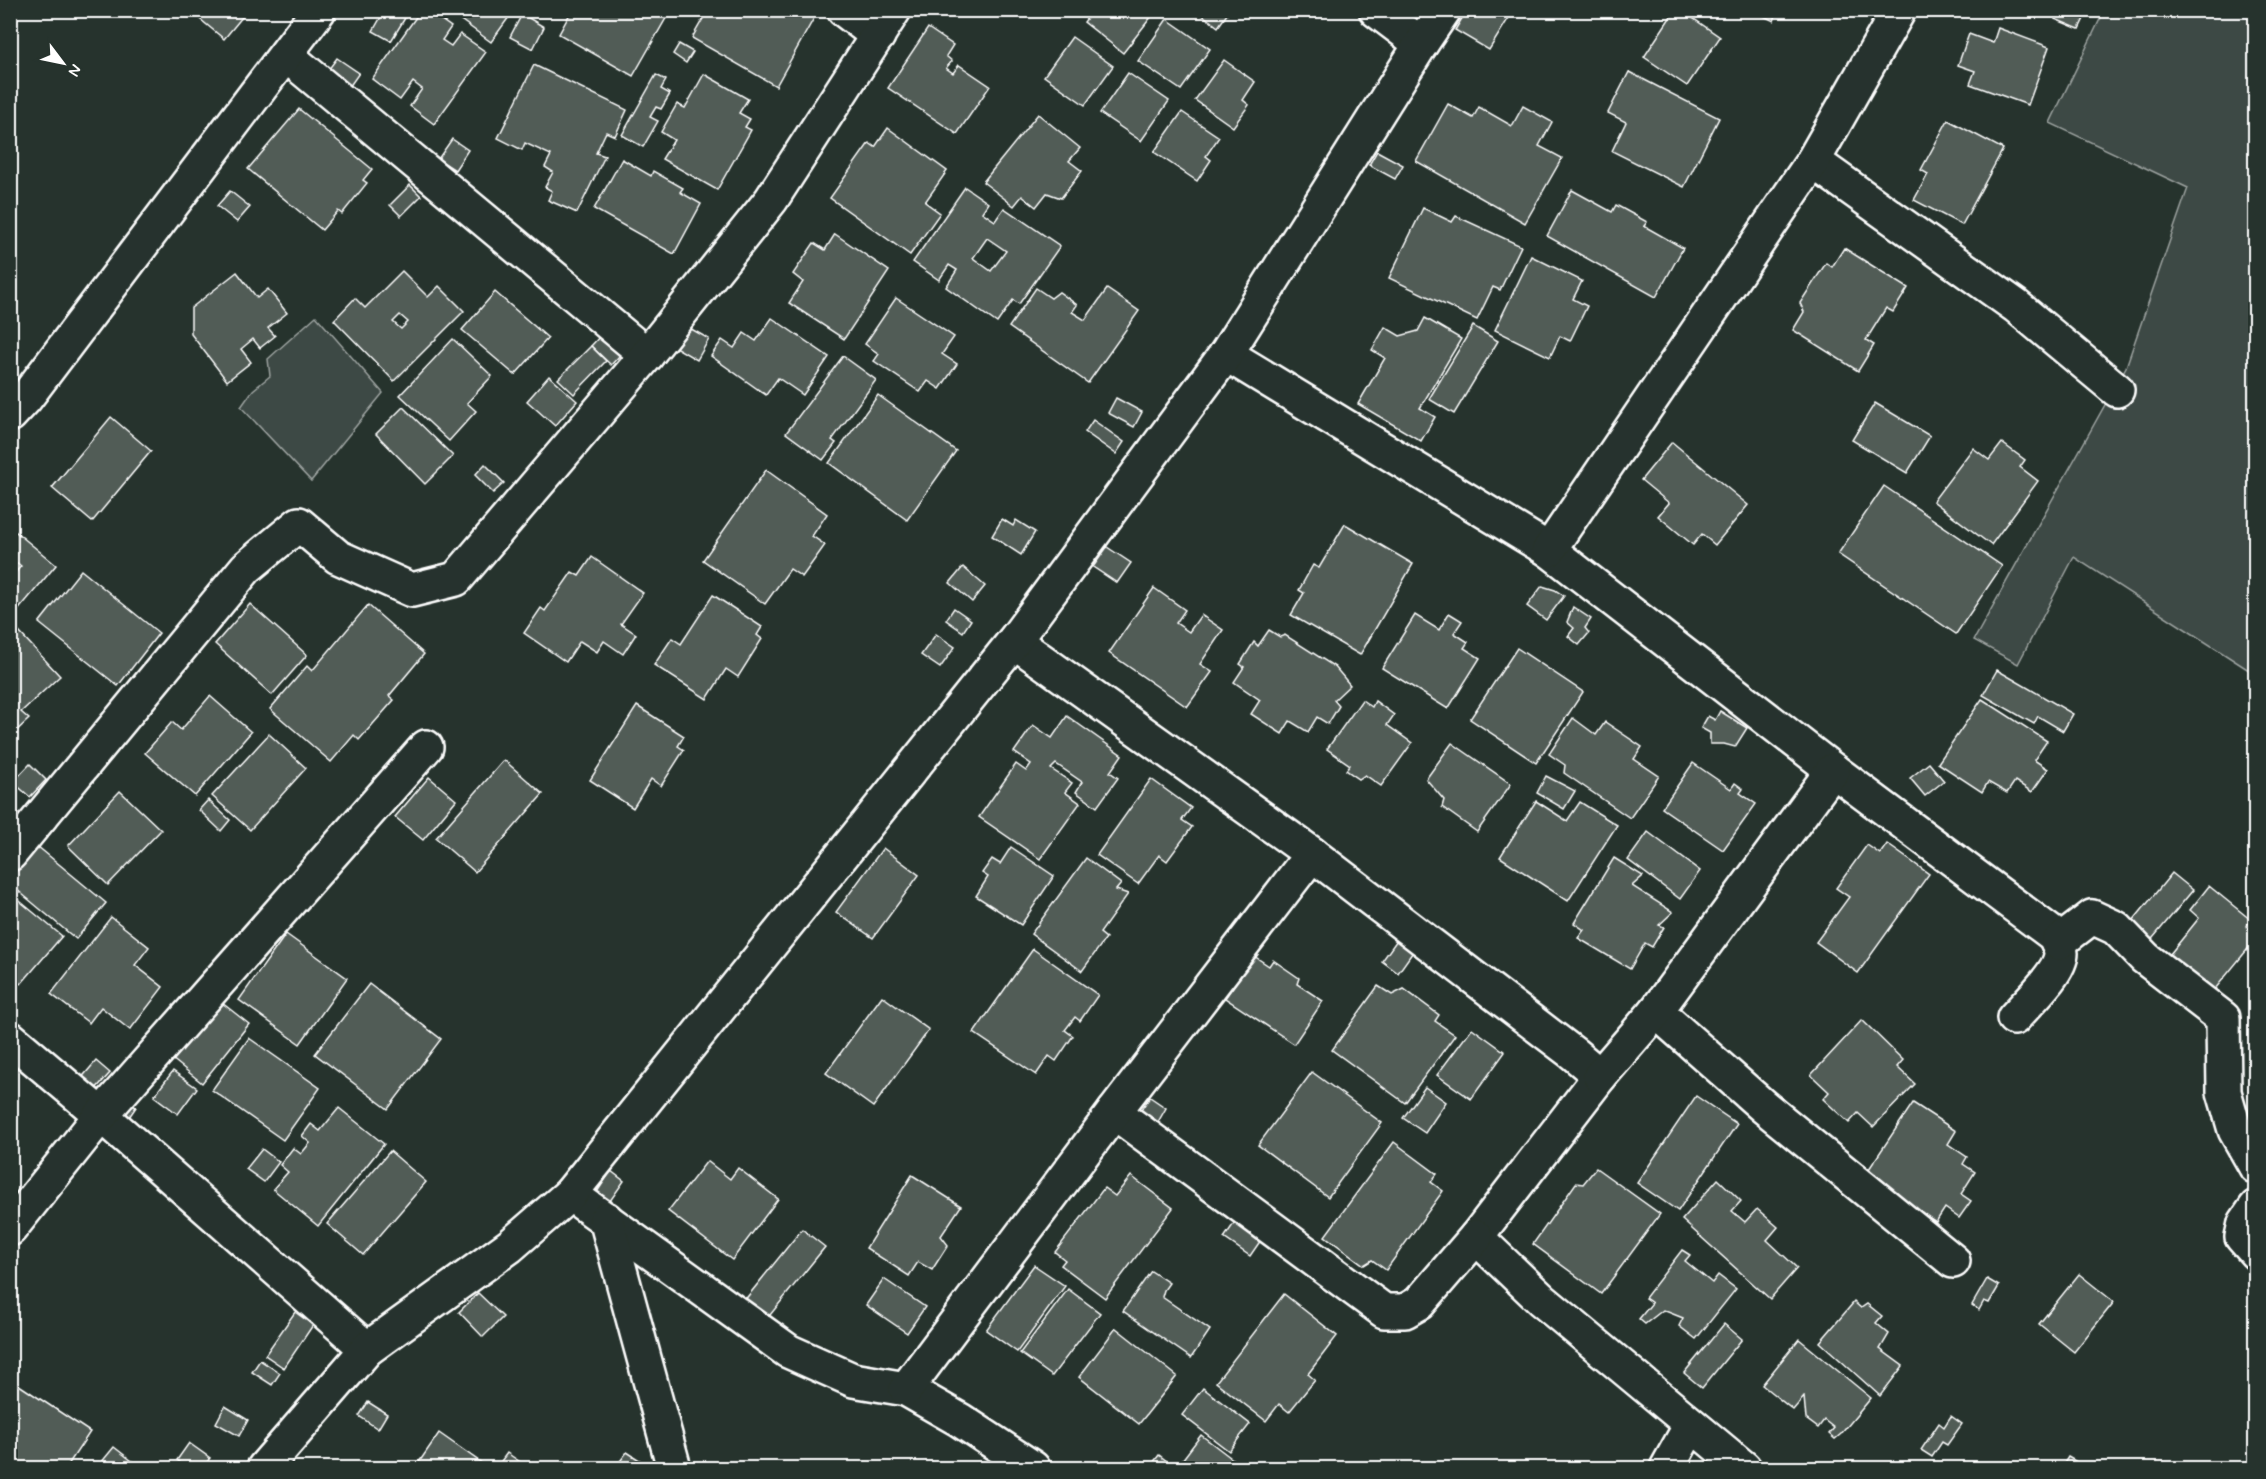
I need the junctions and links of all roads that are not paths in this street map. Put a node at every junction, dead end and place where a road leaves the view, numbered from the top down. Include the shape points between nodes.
1 (319, 10) edge
2 (844, 10) edge
3 (1377, 10) edge
4 (1444, 10) edge
5 (1899, 10) edge
6 (886, 23) edge
7 (1421, 44) junction
8 (286, 55) junction
9 (1813, 161) junction
10 (1226, 354) junction
11 (647, 355) junction
12 (2117, 390) dead end
13 (10, 415) edge
14 (1549, 550) junction
15 (1014, 640) junction
16 (426, 747) dead end
17 (1833, 770) junction
18 (10, 854) edge
19 (1312, 855) junction
20 (2058, 943) junction
21 (1656, 1011) junction
22 (2014, 1018) dead end
23 (10, 1038) edge
24 (1600, 1076) junction
25 (1114, 1113) junction
26 (101, 1115) junction
27 (2256, 1167) edge
28 (570, 1194) junction
29 (2256, 1207) edge
30 (606, 1220) junction
31 (10, 1229) edge
32 (1476, 1237) junction
33 (2256, 1253) edge
34 (1953, 1261) dead end
35 (367, 1349) junction
36 (906, 1389) junction
37 (1691, 1425) junction
38 (264, 1468) edge
39 (674, 1468) edge
40 (1033, 1468) edge
41 (1667, 1468) edge
42 (1744, 1468) edge

1 - 8 street
2 - 6 street
3 - 7 street
4 - 7 street
5 - 9 street
6 - 11 street via 771,200
7 - 10 street
8 - 11 street
8 - 13 street
9 - 12 street via 2016,306
9 - 14 street
10 - 14 street
10 - 15 street
11 - 18 street via 456,579 412,590 338,557 299,524 246,568
14 - 17 street
15 - 19 street
15 - 28 street
16 - 26 street
17 - 20 street via 2055,935
17 - 21 street
19 - 24 street
19 - 25 street
20 - 22 street via 2061,956 2057,969
20 - 27 street via 2092,917 2108,924 2223,1018 2224,1092 2235,1130
21 - 24 street
21 - 34 street via 1763,1106
23 - 26 street
24 - 32 street
25 - 32 street via 1384,1311 1405,1311 1419,1303
25 - 36 street
26 - 31 street
26 - 35 street
28 - 30 street
28 - 35 street via 510,1246
29 - 33 street via 2245,1223 2242,1237
30 - 36 street via 788,1351 853,1380
30 - 39 street
32 - 37 street via 1542,1300
35 - 38 street
36 - 40 street
37 - 41 street
37 - 42 street

